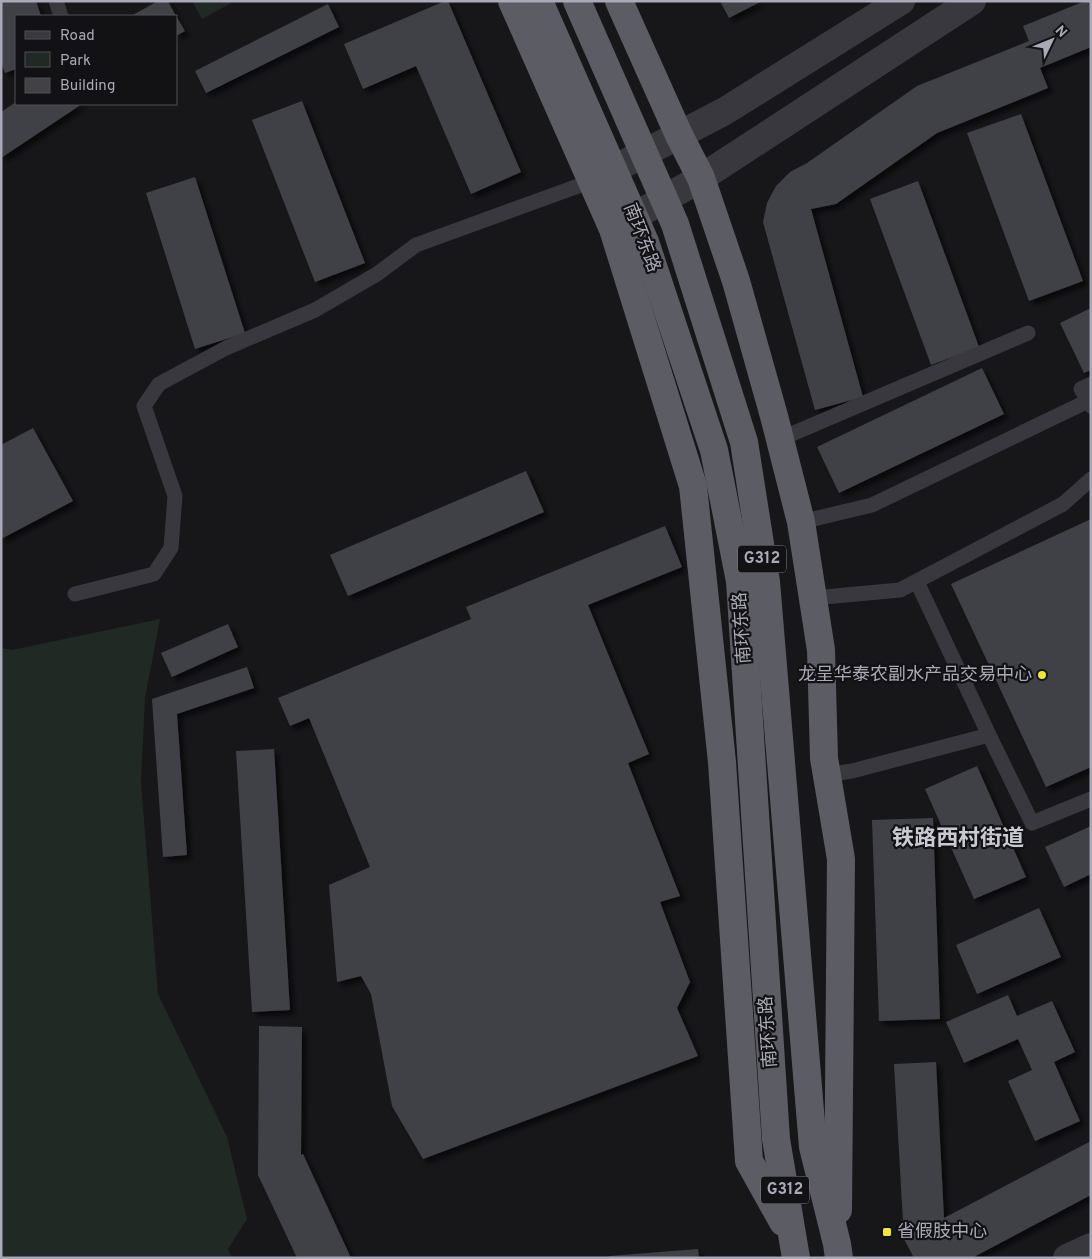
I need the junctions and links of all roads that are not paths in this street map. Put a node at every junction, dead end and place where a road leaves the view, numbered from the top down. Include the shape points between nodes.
1 (56, 1) edge
2 (512, 1) edge
3 (539, 1) edge
4 (576, 1) edge
5 (619, 1) edge
6 (901, 1) edge
7 (972, 1) edge
8 (60, 15) edge
9 (679, 135) junction
10 (701, 178) junction
11 (592, 181) junction
12 (613, 228) junction
13 (1028, 333) dead end
14 (1091, 384) edge
15 (1090, 404) edge
16 (780, 439) junction
17 (1091, 479) edge
18 (801, 522) junction
19 (917, 582) junction
20 (75, 594) dead end
21 (813, 598) junction
22 (989, 734) junction
23 (826, 775) junction
24 (1091, 799) edge
25 (1091, 1246) edge
26 (795, 1249) edge
27 (838, 1251) edge
28 (1067, 1258) edge

1 - 8 lane
2 - 11 highway
3 - 26 highway, 南环东路 / G312 via 645,242 714,450 740,581 776,1138
4 - 27 highway, 南环东路 / G312 via 675,224 744,442 766,582 813,1147
5 - 9 highway
6 - 9 street via 725,111
7 - 10 street
9 - 10 highway
9 - 11 street
10 - 12 street
10 - 16 highway via 736,281
11 - 12 highway
11 - 20 lane via 416,246 378,274 315,310 226,348 159,384 144,406 175,496 170,548 154,574
12 - 26 highway via 693,486 722,762 749,1161
13 - 16 lane
14 - 15 lane via 1081,389
15 - 18 lane via 872,505
16 - 18 highway
17 - 19 lane via 1063,504
18 - 21 highway
19 - 21 lane via 900,590
19 - 22 lane
21 - 23 highway via 820,650
22 - 23 lane
22 - 24 lane via 1032,823
23 - 27 highway via 842,859
25 - 28 street

